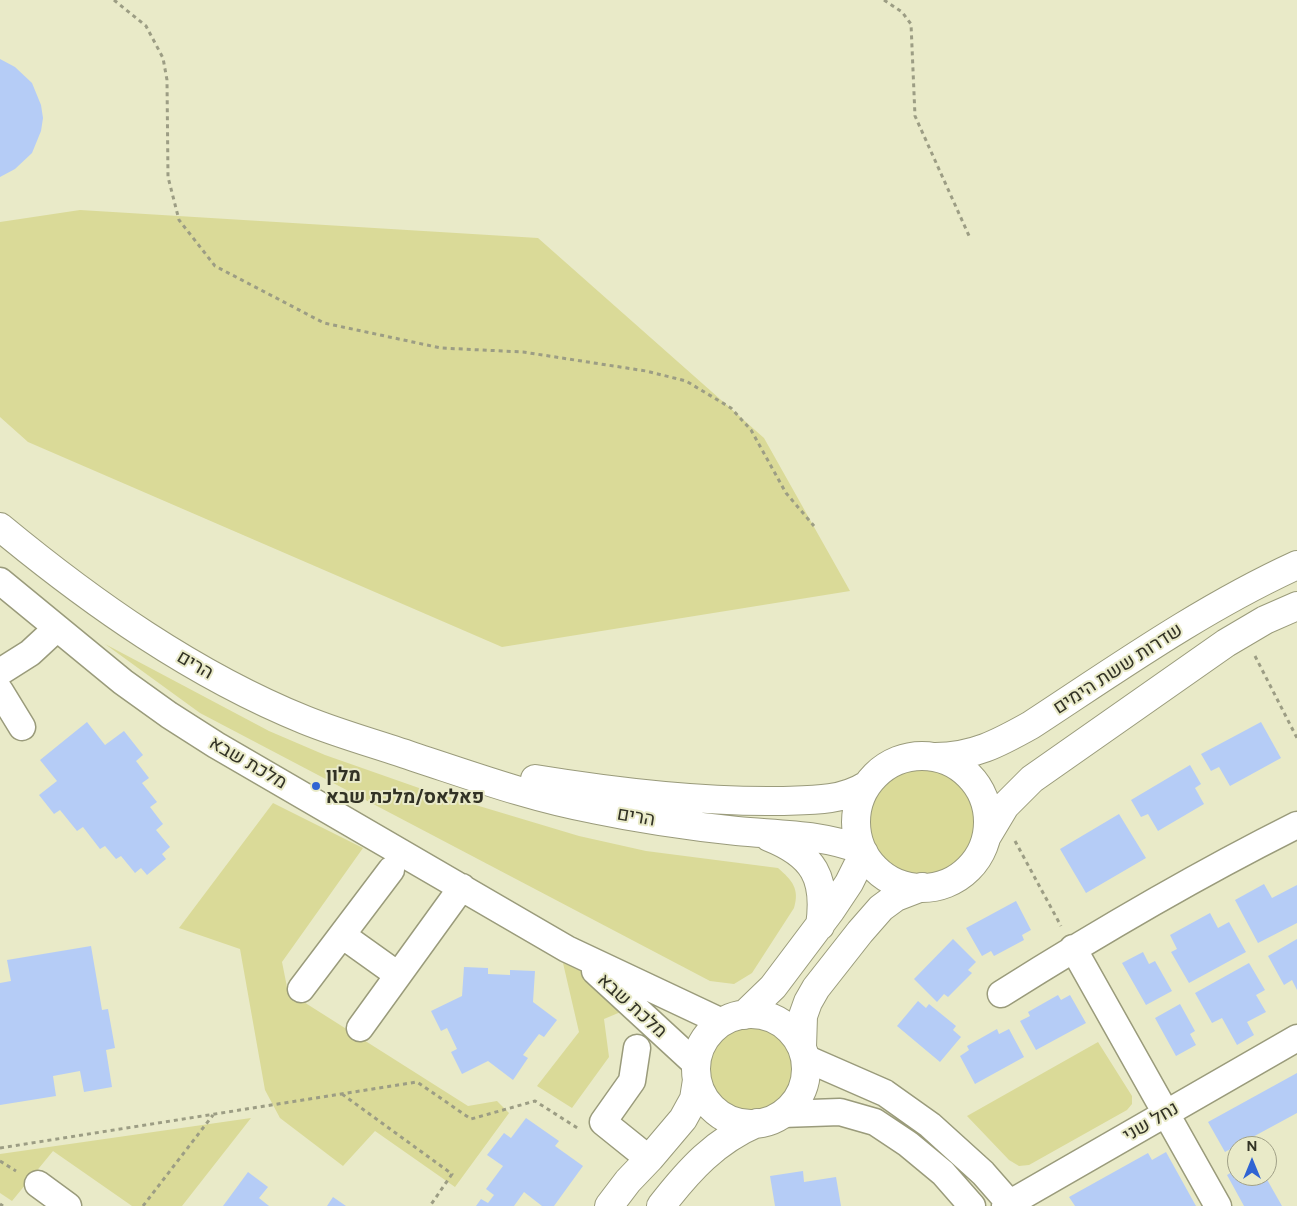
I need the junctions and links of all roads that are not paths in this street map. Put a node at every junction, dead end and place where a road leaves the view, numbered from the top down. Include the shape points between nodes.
1 (0, 527) edge
2 (1297, 565) edge
3 (0, 581) edge
4 (1297, 606) edge
5 (57, 628) junction
6 (4, 665) edge
7 (0, 690) edge
8 (22, 727) dead end
9 (415, 757) junction
10 (935, 757) junction
11 (867, 785) junction
12 (1297, 825) edge
13 (758, 832) junction
14 (985, 839) junction
15 (863, 852) junction
16 (391, 870) dead end
17 (462, 887) junction
18 (922, 887) junction
19 (820, 926) junction
20 (342, 934) junction
21 (1073, 948) junction
22 (567, 949) junction
23 (398, 975) junction
24 (301, 989) dead end
25 (1001, 994) dead end
26 (733, 1018) junction
27 (360, 1028) dead end
28 (1297, 1038) edge
29 (638, 1048) dead end
30 (804, 1052) junction
31 (697, 1072) junction
32 (1166, 1113) junction
33 (782, 1114) junction
34 (757, 1123) junction
35 (649, 1159) junction
36 (38, 1184) dead end
37 (1009, 1205) edge
38 (68, 1206) edge
39 (609, 1206) edge
40 (661, 1206) edge
41 (972, 1206) edge
42 (1218, 1206) edge

1 - 9 main road, הרים via 118,616 207,672 304,720
2 - 10 main road, שדרות ששת הימים via 1195,620 1008,738 968,754
3 - 5 street, מלכת שבא
4 - 14 main road, שדרות ששת הימים via 1243,632 1032,779 1010,798
5 - 6 street via 30,653
5 - 17 street, מלכת שבא via 123,682 185,726
7 - 8 street
9 - 11 main road, הרים via 607,790 706,799 821,800 849,795
9 - 13 main road, הרים via 499,785 590,809 688,825
10 - 11 main road via 908,757 896,761
10 - 14 main road via 958,767 976,785 986,808
11 - 15 main road via 857,808 856,822
12 - 21 street
13 - 15 main road, הרים via 821,838
13 - 19 main road via 800,854 817,875 823,906
14 - 18 main road via 976,858 958,876 947,882
15 - 18 main road via 885,876 896,882
15 - 19 main road via 844,891
16 - 20 street
17 - 22 street, מלכת שבא
17 - 23 street
18 - 30 main road via 904,893 881,908 816,988 803,1016
19 - 26 main road via 774,987
20 - 23 street
20 - 24 street
21 - 25 street
21 - 32 street
22 - 26 street, מלכת שבא
22 - 31 street, מלכת שבא via 601,976
23 - 27 street
26 - 30 main road via 762,1015 782,1023
26 - 31 main road via 705,1038 700,1047
28 - 32 street, נחל שני
29 - 35 street via 632,1081 603,1122
30 - 33 main road via 806,1074 802,1090
30 - 37 street via 885,1093 930,1125 983,1173
31 - 34 main road via 705,1099 720,1114 740,1122
31 - 35 main road via 694,1099 683,1119
32 - 37 street, נחל שני
32 - 42 street
33 - 34 main road
33 - 41 street via 840,1112 875,1122 943,1173
34 - 40 main road via 737,1131 709,1152
35 - 39 main road
36 - 38 street

